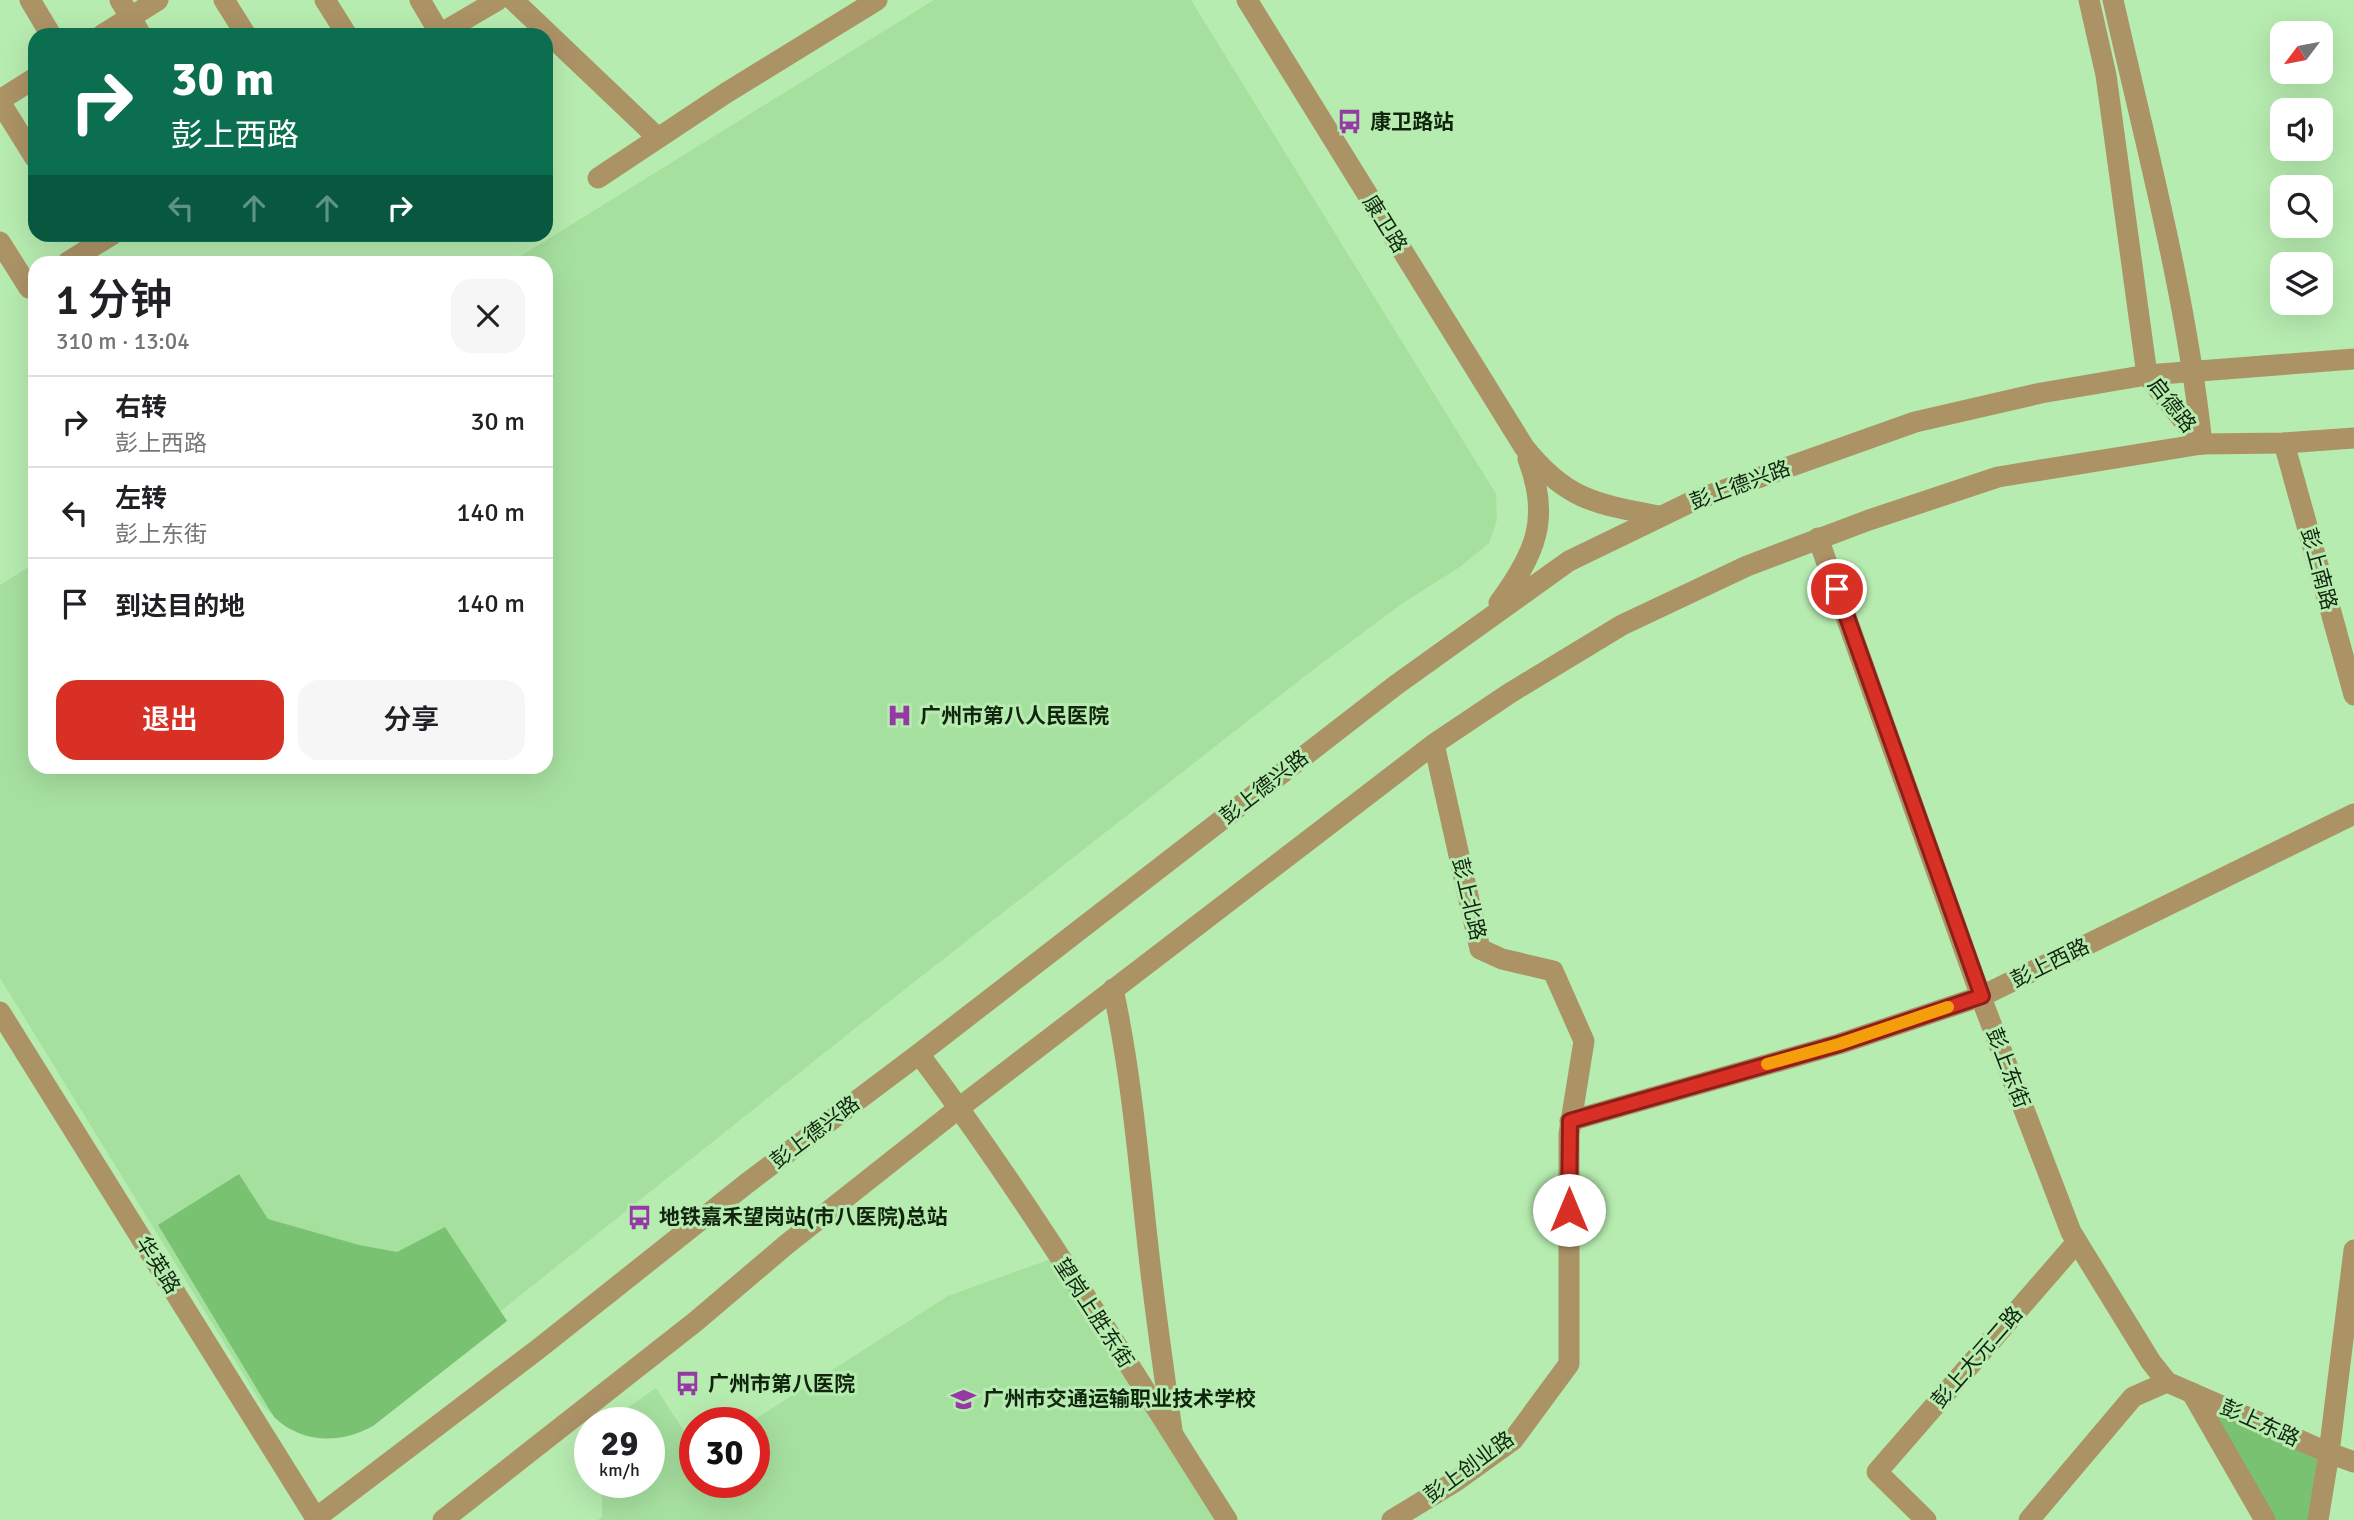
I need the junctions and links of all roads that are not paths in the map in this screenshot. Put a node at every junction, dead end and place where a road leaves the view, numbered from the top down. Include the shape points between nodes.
1 (30, 0) edge
2 (158, 0) edge
3 (224, 0) edge
4 (325, 0) edge
5 (420, 0) edge
6 (498, 0) edge
7 (513, 0) edge
8 (877, 0) edge
9 (1247, 0) edge
10 (2089, 0) edge
11 (2113, 0) edge
12 (130, 17) edge
13 (47, 28) edge
14 (113, 28) edge
15 (242, 28) edge
16 (343, 28) edge
17 (436, 28) edge
18 (449, 28) edge
19 (542, 28) edge
20 (553, 38) edge
21 (28, 83) edge
22 (0, 101) edge
23 (658, 138) junction
24 (28, 147) edge
25 (598, 178) dead end
26 (0, 242) edge
27 (86, 242) edge
28 (73, 256) edge
29 (28, 286) edge
30 (2354, 359) edge
31 (2195, 373) junction
32 (2147, 375) junction
33 (2354, 438) edge
34 (2284, 443) junction
35 (2202, 444) junction
36 (1524, 447) junction
37 (1660, 516) junction
38 (1818, 538) junction
39 (1486, 619) junction
40 (2354, 695) edge
41 (1434, 744) junction
42 (2354, 814) edge
43 (1114, 989) junction
44 (1982, 996) junction
45 (0, 1012) edge
46 (919, 1054) junction
47 (960, 1108) junction
48 (1570, 1121) junction
49 (2077, 1242) junction
50 (2354, 1250) edge
51 (2166, 1382) junction
52 (2192, 1393) junction
53 (1172, 1435) junction
54 (2329, 1453) junction
55 (2354, 1462) edge
56 (317, 1519) edge
57 (443, 1520) edge
58 (1227, 1520) edge
59 (1392, 1520) edge
60 (1926, 1520) edge
61 (2029, 1520) edge
62 (2264, 1520) edge
63 (2318, 1520) edge

1 - 13 street
2 - 12 street
3 - 15 street
4 - 16 street
5 - 17 street
6 - 18 street
7 - 19 street
8 - 23 street
9 - 36 street, 康卫路
10 - 32 street, 启德路 via 2106,75
11 - 31 street, 启德路
12 - 14 street
20 - 23 street
21 - 22 street
22 - 24 street
23 - 25 street
26 - 29 street
27 - 28 street
30 - 31 street, 彭上德兴路
31 - 32 street, 彭上德兴路
31 - 35 street, 启德路
32 - 35 street, 启德路
32 - 37 street, 彭上德兴路 via 1915,422
33 - 34 street
34 - 35 street
34 - 40 street, 彭上南路
35 - 38 street via 1998,477
36 - 37 street via 1565,489 1613,507
36 - 39 street via 1537,482 1540,523 1526,563
37 - 39 street, 彭上德兴路 via 1569,561
38 - 41 street via 1622,625
38 - 44 street, 彭上东街
39 - 46 street, 彭上德兴路
41 - 43 street
41 - 48 street, 彭上北路 via 1480,949 1553,971 1584,1041
42 - 44 street, 彭上西路
43 - 47 street
43 - 53 street via 1133,1097
44 - 48 street, 彭上西路 via 1839,1044
44 - 49 street, 彭上东街
45 - 56 street, 华英路
46 - 47 street, 望岗上胜东街
46 - 56 street, 彭上德兴路
47 - 53 street, 望岗上胜东街
47 - 57 street
48 - 59 street, 彭上创业路 via 1569,1364 1513,1440
49 - 51 street, 彭上东街
49 - 60 street, 彭上大元二路 via 1877,1472
50 - 54 street
51 - 52 street, 彭上东路
51 - 61 street via 2133,1397
52 - 54 street, 彭上东路
52 - 62 street
53 - 58 street, 望岗上胜东街
54 - 55 street, 彭上东路
54 - 63 street

